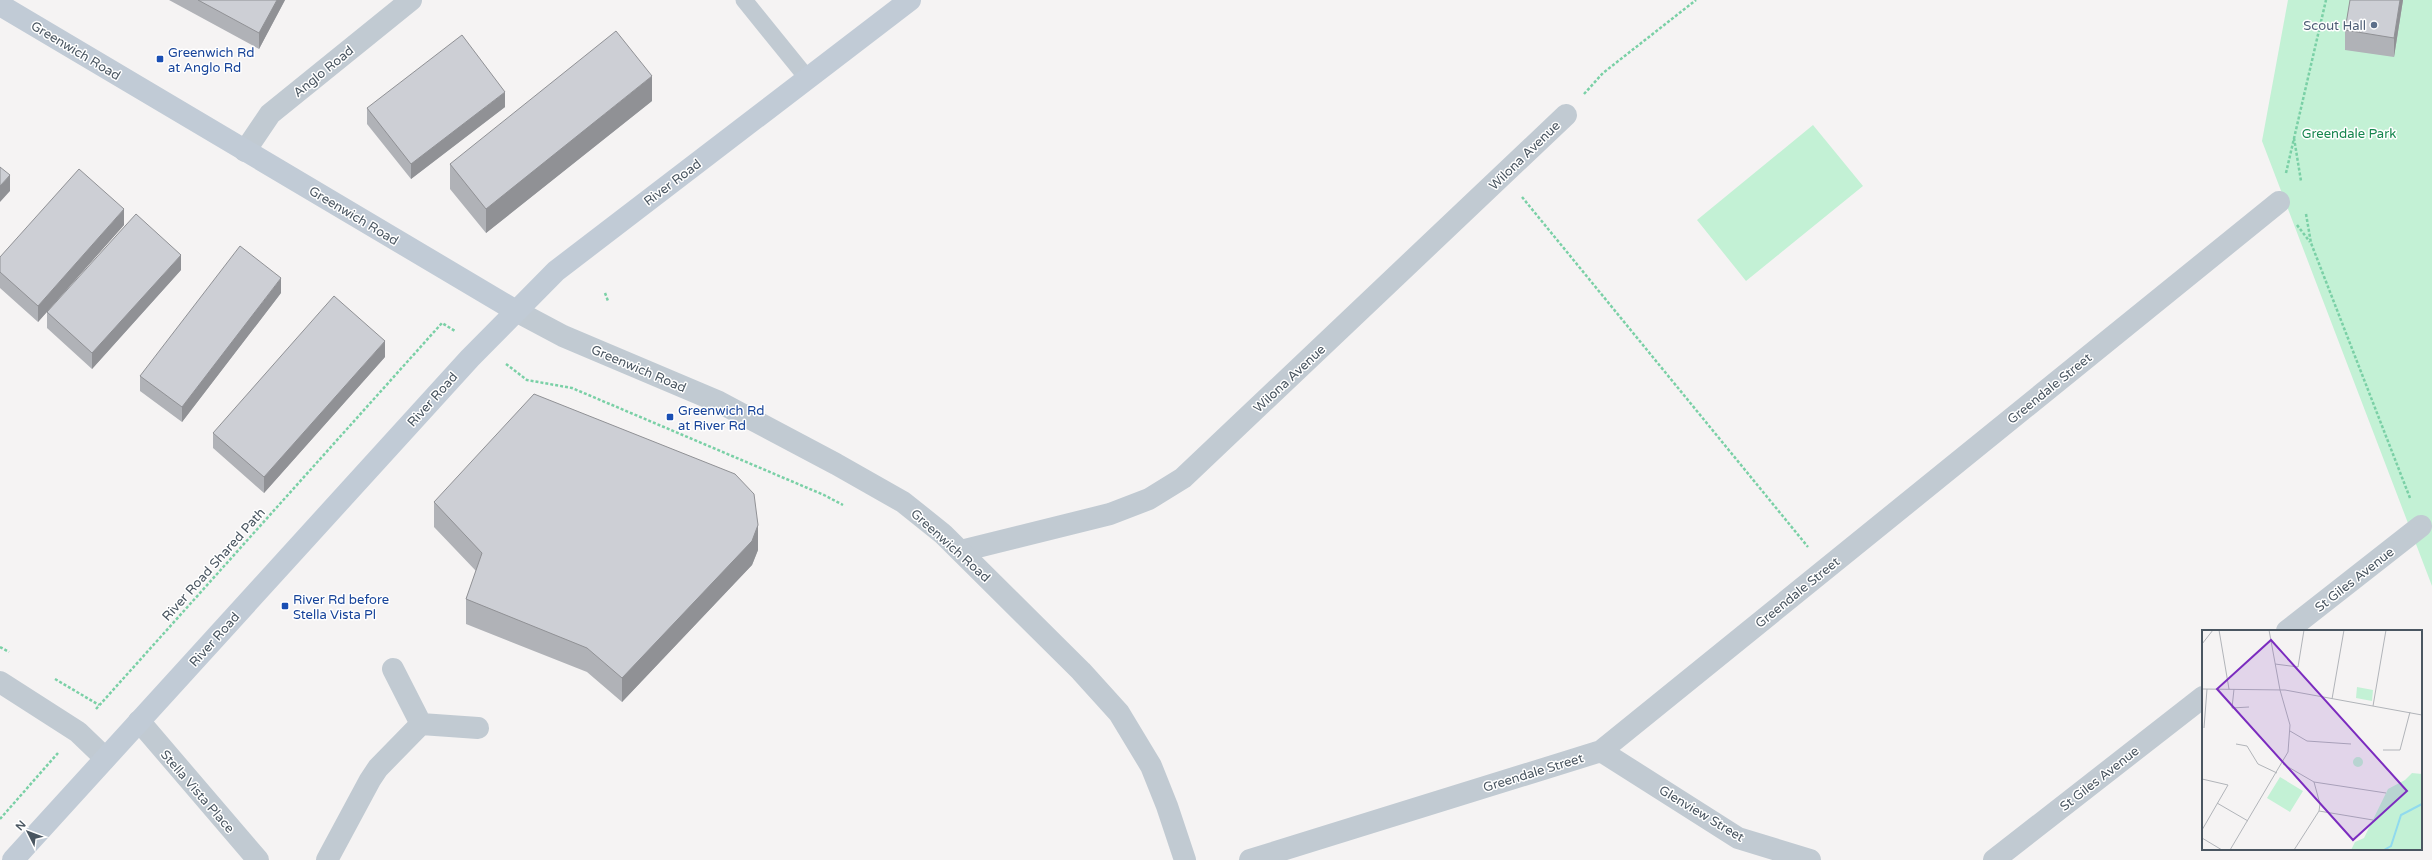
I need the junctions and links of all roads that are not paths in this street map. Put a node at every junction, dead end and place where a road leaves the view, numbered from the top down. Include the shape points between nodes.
1 (411, 0) edge
2 (744, 0) edge
3 (910, 0) edge
4 (0, 4) edge
5 (808, 79) junction
6 (1566, 115) road end
7 (245, 151) junction
8 (2280, 202) road end
9 (516, 312) junction
10 (2421, 526) road end
11 (961, 551) junction
12 (2288, 630) edge
13 (393, 668) dead end
14 (0, 682) edge
15 (2202, 698) edge
16 (139, 721) junction
17 (421, 724) junction
18 (478, 728) dead end
19 (1601, 751) junction
20 (105, 758) junction
21 (13, 860) edge
22 (258, 860) edge
23 (327, 860) edge
24 (1185, 860) edge
25 (1250, 860) edge
26 (1810, 860) edge
27 (1994, 860) edge

1 - 7 street, Anglo Road via 270,114
2 - 5 lane
3 - 5 main road, River Road
4 - 7 main road, Greenwich Road
5 - 9 main road, River Road via 569,260
6 - 11 street, Wilona Avenue via 1182,478 1149,499 1110,514
7 - 9 main road, Greenwich Road
8 - 19 street, Greendale Street
9 - 11 street, Greenwich Road via 569,339 719,402 836,464 903,502
9 - 16 main road, River Road
10 - 12 street, St Giles Avenue
11 - 24 street, Greenwich Road via 1081,671 1119,713 1151,766 1168,806
13 - 17 street
14 - 20 street via 78,732
15 - 27 street, St Giles Avenue
16 - 20 main road, River Road
16 - 22 street, Stella Vista Place
17 - 18 street
17 - 23 street via 378,768
19 - 25 street, Greendale Street
19 - 26 street, Glenview Street via 1738,838
20 - 21 main road, River Road

